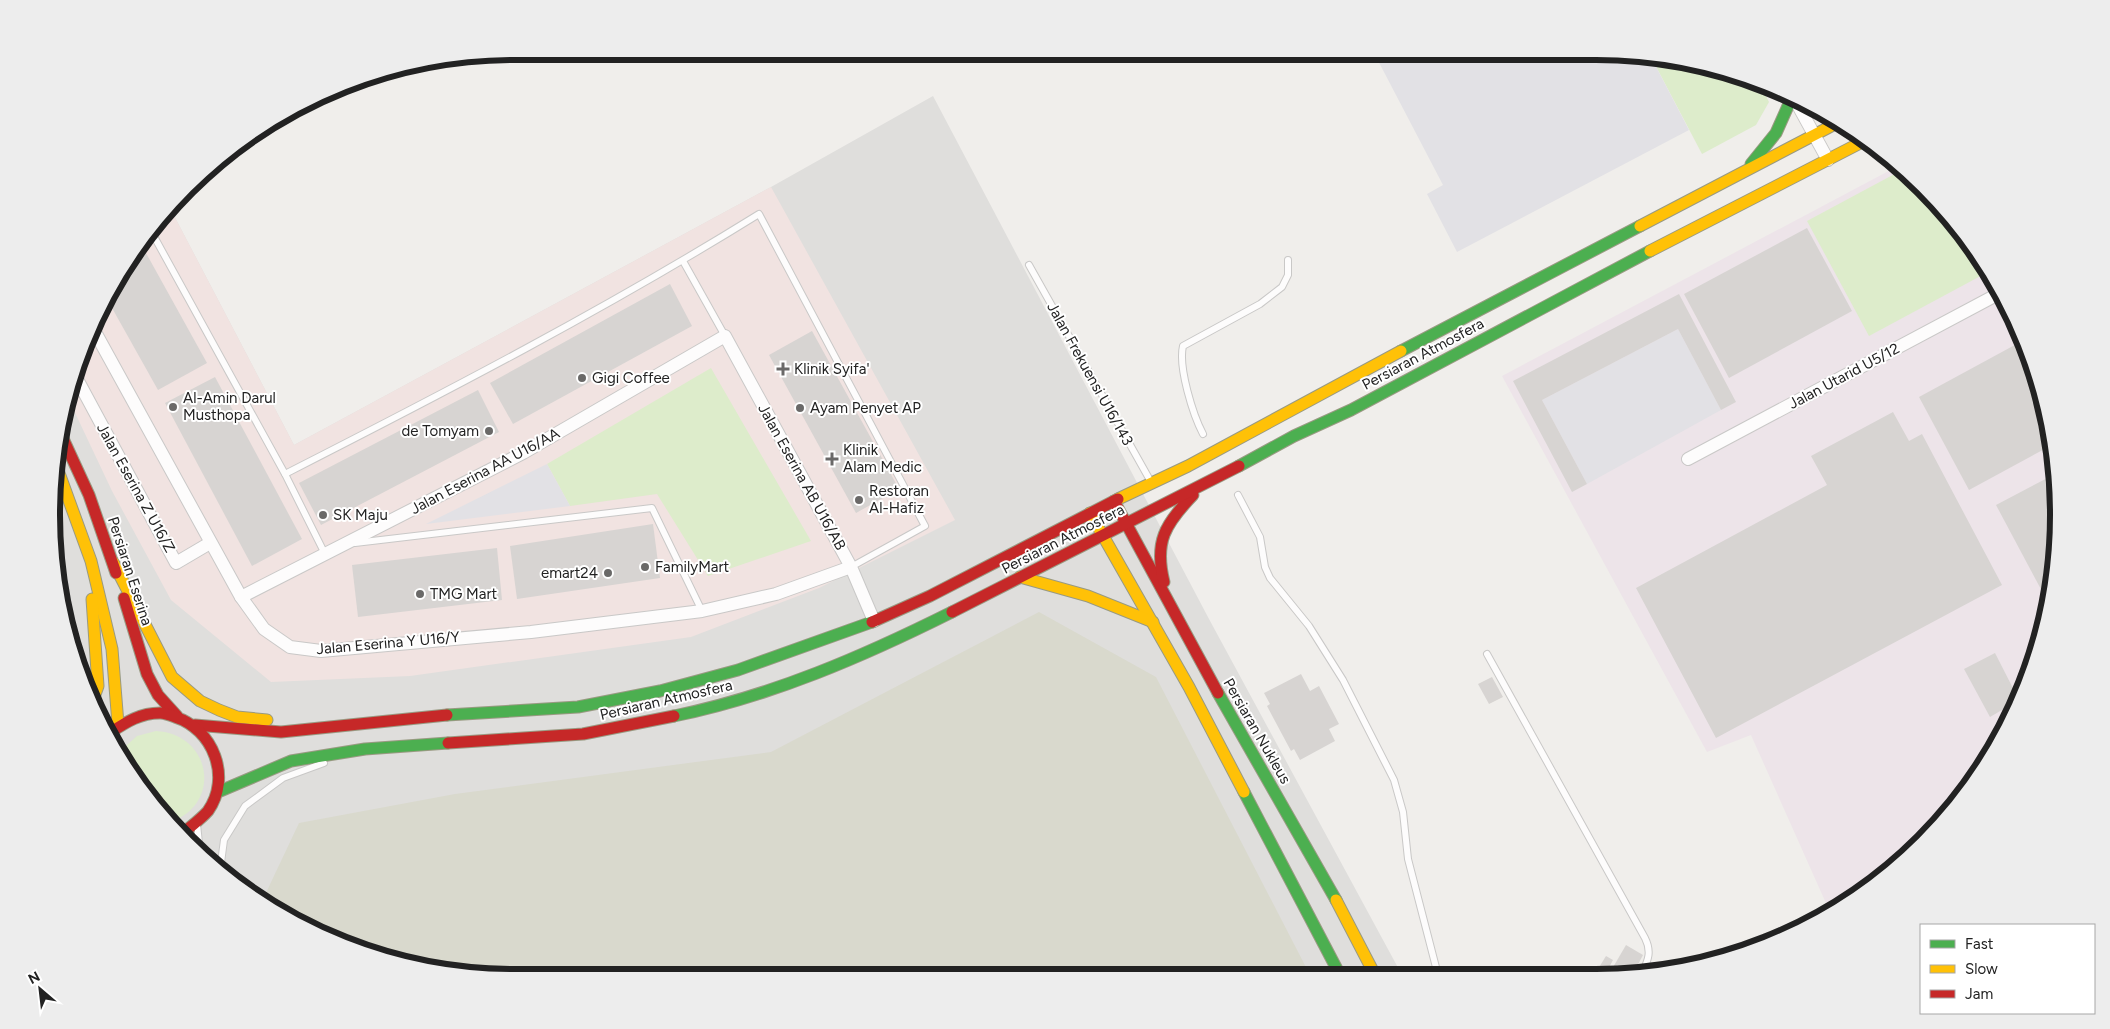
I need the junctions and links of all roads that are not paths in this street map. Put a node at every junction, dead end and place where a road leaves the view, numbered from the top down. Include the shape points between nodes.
1 (1790, 104) edge
2 (1799, 108) edge
3 (1831, 126) edge
4 (1814, 135) junction
5 (1858, 144) edge
6 (1828, 160) junction
7 (1744, 172) junction
8 (155, 237) edge
9 (1288, 260) dead end
10 (683, 261) junction
11 (1029, 265) dead end
12 (1994, 296) edge
13 (97, 336) edge
14 (725, 336) junction
15 (79, 383) edge
16 (1203, 434) dead end
17 (66, 445) edge
18 (1688, 460) dead end
19 (285, 474) junction
20 (61, 480) edge
21 (1151, 483) junction
22 (1202, 486) junction
23 (1238, 495) dead end
24 (1114, 501) junction
25 (1090, 513) junction
26 (1126, 524) junction
27 (1104, 536) junction
28 (210, 543) junction
29 (346, 544) junction
30 (325, 554) junction
31 (90, 561) junction
32 (113, 562) junction
33 (851, 567) junction
34 (1020, 577) junction
35 (241, 597) junction
36 (702, 611) junction
37 (1173, 613) junction
38 (874, 621) junction
39 (1153, 622) junction
40 (1487, 654) dead end
41 (96, 691) edge
42 (177, 716) junction
43 (382, 722) junction
44 (118, 724) junction
45 (195, 725) junction
46 (114, 728) edge
47 (365, 749) junction
48 (218, 792) junction
49 (197, 824) junction
50 (188, 830) edge
51 (199, 841) edge
52 (221, 861) edge
53 (1646, 966) edge
54 (1337, 969) edge
55 (1372, 969) edge
56 (1437, 969) edge

1 - 7 street via 1784,121
2 - 4 street
3 - 4 street, Persiaran Atmosfera
4 - 6 street
4 - 7 street, Persiaran Atmosfera
5 - 6 street, Persiaran Atmosfera
6 - 22 street, Persiaran Atmosfera
7 - 21 street, Persiaran Atmosfera
8 - 19 lane
9 - 16 lane via 1288,275 1282,287 1260,304 1183,346 1184,373 1194,416
10 - 14 lane
10 - 19 lane via 477,376
10 - 33 lane via 759,214 925,526
11 - 21 lane, Jalan Frekuensi U16/143
12 - 18 street, Jalan Utarid U5/12
13 - 28 street, Jalan Eserina Y U16/Y
14 - 29 street, Jalan Eserina AA U16/AA via 523,453
14 - 33 street, Jalan Eserina AB U16/AB
15 - 28 street, Jalan Eserina Z U16/Z via 176,563
17 - 32 street, Persiaran Eserina via 89,495
19 - 30 lane
20 - 31 street
21 - 24 street, Persiaran Atmosfera
22 - 26 street, Persiaran Atmosfera
22 - 37 street via 1172,516 1161,540 1158,563
23 - 56 lane via 1260,537 1270,578 1309,626 1343,680 1394,780 1403,812 1408,859
24 - 25 street, Persiaran Atmosfera
24 - 26 street, Persiaran Nukleus
25 - 27 street
25 - 38 street, Persiaran Atmosfera via 930,596
26 - 27 street, Persiaran Atmosfera
26 - 37 street, Persiaran Nukleus
27 - 34 street, Persiaran Atmosfera
27 - 39 street
28 - 35 street, Jalan Eserina Y U16/Y
29 - 30 street, Jalan Eserina AA U16/AA
29 - 36 lane via 652,508
30 - 35 street, Jalan Eserina AA U16/AA
31 - 41 street
31 - 44 street via 112,649
32 - 42 street, Persiaran Eserina via 147,674 158,695
32 - 43 street via 163,663 172,677 200,701 237,717
33 - 36 street, Jalan Eserina Y U16/Y via 776,594
33 - 38 street, Jalan Eserina AB U16/AB
34 - 39 street via 1090,595
34 - 47 street, Persiaran Atmosfera via 880,648 786,685 704,710 583,734
35 - 36 street, Jalan Eserina Y U16/Y via 264,629 290,647 321,650 531,632
37 - 55 street, Persiaran Nukleus
38 - 43 street, Persiaran Atmosfera via 738,670 660,691 578,707
39 - 54 street
40 - 53 lane via 1650,948
42 - 44 street via 158,712 137,715
42 - 45 street
43 - 45 street, Persiaran Atmosfera via 267,732
44 - 46 street
45 - 48 street via 208,738 216,755 220,773
47 - 48 street, Persiaran Atmosfera via 291,761
47 - 52 lane via 283,778 245,806 224,840
48 - 49 street via 210,810
49 - 50 street
49 - 51 lane

